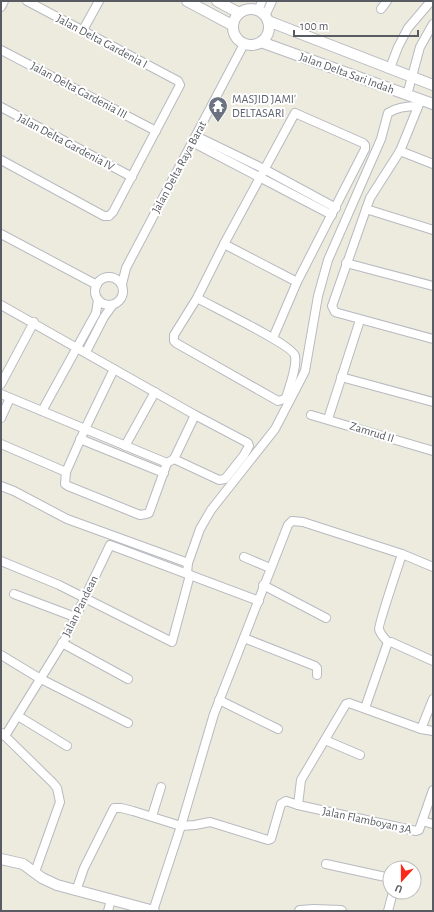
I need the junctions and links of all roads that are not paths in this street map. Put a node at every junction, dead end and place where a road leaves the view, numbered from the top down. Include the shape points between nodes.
1 (4, 1) edge
2 (27, 1) edge
3 (99, 1) edge
4 (187, 1) edge
5 (217, 1) edge
6 (272, 1) edge
7 (431, 1) edge
8 (1, 7) edge
9 (263, 12) edge
10 (239, 13) junction
11 (232, 25) junction
12 (433, 25) edge
13 (83, 30) junction
14 (262, 42) junction
15 (244, 44) junction
16 (1, 50) edge
17 (390, 68) junction
18 (413, 78) junction
19 (433, 85) edge
20 (407, 95) junction
21 (420, 103) junction
22 (433, 104) edge
23 (1, 107) edge
24 (156, 131) junction
25 (194, 139) junction
26 (400, 151) junction
27 (1, 160) edge
28 (433, 164) edge
29 (264, 169) junction
30 (132, 177) junction
31 (260, 177) junction
32 (366, 209) junction
33 (334, 212) junction
34 (433, 230) edge
35 (1, 234) edge
36 (224, 244) junction
37 (346, 263) junction
38 (126, 268) junction
39 (114, 278) junction
40 (297, 282) junction
41 (122, 284) junction
42 (96, 285) junction
43 (433, 286) edge
44 (197, 298) junction
45 (98, 300) junction
46 (1, 304) edge
47 (112, 306) junction
48 (360, 320) junction
49 (34, 322) junction
50 (273, 338) junction
51 (433, 340) edge
52 (78, 347) junction
53 (86, 352) junction
54 (114, 369) junction
55 (341, 377) junction
56 (1, 384) edge
57 (155, 392) junction
58 (1, 394) edge
59 (10, 398) junction
60 (433, 402) edge
61 (42, 411) junction
62 (195, 415) junction
63 (311, 415) dead end
64 (1, 418) edge
65 (328, 419) junction
66 (85, 429) junction
67 (80, 439) junction
68 (1, 444) edge
69 (125, 446) junction
70 (433, 451) edge
71 (170, 461) junction
72 (66, 472) junction
73 (164, 473) junction
74 (1, 486) edge
75 (402, 554) junction
76 (244, 557) dead end
77 (1, 561) edge
78 (188, 563) junction
79 (270, 568) junction
80 (433, 568) edge
81 (191, 575) junction
82 (263, 585) junction
83 (14, 594) dead end
84 (84, 598) junction
85 (259, 601) junction
86 (75, 617) junction
87 (326, 618) dead end
88 (244, 638) junction
89 (388, 642) junction
90 (62, 643) junction
91 (1, 656) edge
92 (433, 661) edge
93 (317, 675) dead end
94 (39, 678) junction
95 (128, 678) dead end
96 (433, 699) edge
97 (219, 700) junction
98 (364, 708) junction
99 (18, 716) junction
100 (128, 723) dead end
101 (278, 729) dead end
102 (421, 729) junction
103 (433, 732) edge
104 (3, 734) edge
105 (324, 740) junction
106 (67, 746) dead end
107 (360, 754) dead end
108 (161, 787) dead end
109 (433, 790) edge
110 (298, 805) junction
111 (152, 816) junction
112 (422, 821) junction
113 (433, 824) edge
114 (181, 826) junction
115 (1, 859) edge
116 (326, 864) dead end
117 (35, 872) junction
118 (382, 876) edge
119 (76, 891) junction
120 (111, 900) junction
121 (391, 900) edge
122 (108, 911) edge
123 (153, 911) edge
124 (300, 911) edge
125 (341, 911) edge
126 (388, 911) edge

1 - 8 street
2 - 13 street, Jalan Delta Gardenia I
3 - 13 street
4 - 11 street
5 - 10 street
6 - 9 street
7 - 17 street via 408,28
9 - 10 street via 248,9
9 - 14 street via 269,29
9 - 17 street, Jalan Delta Sari Indah
10 - 11 street
11 - 15 street via 236,38
12 - 18 street via 420,47
13 - 24 street, Jalan Delta Gardenia I via 178,81 180,85
14 - 15 street
14 - 20 street, Jalan Delta Sari Indah
15 - 25 street, Jalan Delta Raya Barat
16 - 24 street, Jalan Delta Gardenia III
17 - 18 street, Jalan Delta Sari Indah
18 - 19 street, Jalan Delta Sari Indah
18 - 20 street
20 - 21 street, Jalan Delta Sari Indah
21 - 22 street, Jalan Delta Sari Indah
21 - 26 street
21 - 78 street via 388,113 381,138 328,260 318,296 305,371 275,429 211,510 200,529
23 - 30 street, Jalan Delta Gardenia IV
24 - 30 street
25 - 29 street
25 - 31 street
25 - 38 street, Jalan Delta Raya Barat
26 - 28 street
26 - 32 street via 373,193
27 - 30 street via 104,216 109,216 113,212
29 - 31 street
29 - 33 street
29 - 33 street via 295,112 363,143 365,149
31 - 33 street
31 - 36 street
32 - 34 street
32 - 37 street
33 - 40 street
35 - 42 street
36 - 40 street
36 - 44 street
37 - 43 street
37 - 48 street via 332,306 335,312
38 - 39 street, Jalan Delta Raya Barat
38 - 41 street, Jalan Delta Raya Barat
39 - 41 street
39 - 42 street via 104,278
40 - 50 street
41 - 47 street via 123,298
42 - 45 street
44 - 50 street
44 - 50 street via 174,335 174,341 278,401 287,396 295,355 291,349
45 - 47 street
45 - 52 street via 96,313
46 - 49 street
47 - 53 street
48 - 51 street
48 - 55 street
49 - 52 street
49 - 56 street
52 - 53 street
52 - 61 street
53 - 54 street
54 - 57 street
54 - 66 street
55 - 60 street
55 - 65 street
57 - 62 street
57 - 69 street
58 - 59 street
59 - 61 street
59 - 64 street
61 - 66 street
62 - 71 street
62 - 71 street via 248,443 248,449 221,480
63 - 65 street, Zamrud II
65 - 70 street, Zamrud II
66 - 67 street
66 - 69 street
67 - 72 street
67 - 73 street
68 - 72 street
69 - 71 street
71 - 73 street
72 - 73 street via 65,484 68,486 140,515 150,513
74 - 78 street via 67,519
75 - 79 street via 303,522 292,522 288,525
75 - 80 street
75 - 89 street via 379,624 379,630
76 - 79 street
77 - 84 street
78 - 81 street
79 - 82 street
81 - 84 street, Jalan Pandean via 110,545
81 - 84 street via 172,642
81 - 85 street
82 - 85 street
82 - 87 street
83 - 86 street
84 - 86 street, Jalan Pandean
85 - 88 street
86 - 90 street, Jalan Pandean
88 - 93 street via 315,666
88 - 97 street
89 - 92 street
89 - 98 street
90 - 94 street, Jalan Pandean
90 - 95 street
91 - 94 street
94 - 99 street, Jalan Pandean
94 - 100 street
96 - 102 street
97 - 101 street
97 - 114 street
98 - 102 street
98 - 105 street via 349,703 345,705
99 - 104 street, Jalan Pandean
99 - 106 street
102 - 103 street
104 - 117 street via 53,783 59,794 57,812
105 - 107 street
105 - 110 street via 301,780
108 - 111 street
109 - 112 street, Jalan Flamboyan 3A
110 - 112 street, Jalan Flamboyan 3A via 416,831 419,830
110 - 114 street via 286,801 281,804 273,837 269,840 210,822
111 - 114 street
111 - 119 street via 114,808 84,868
112 - 113 street
114 - 123 street
115 - 117 street via 23,864
116 - 118 street
117 - 119 street via 49,882
119 - 120 street
120 - 122 street
120 - 123 street
121 - 126 street
124 - 125 street

